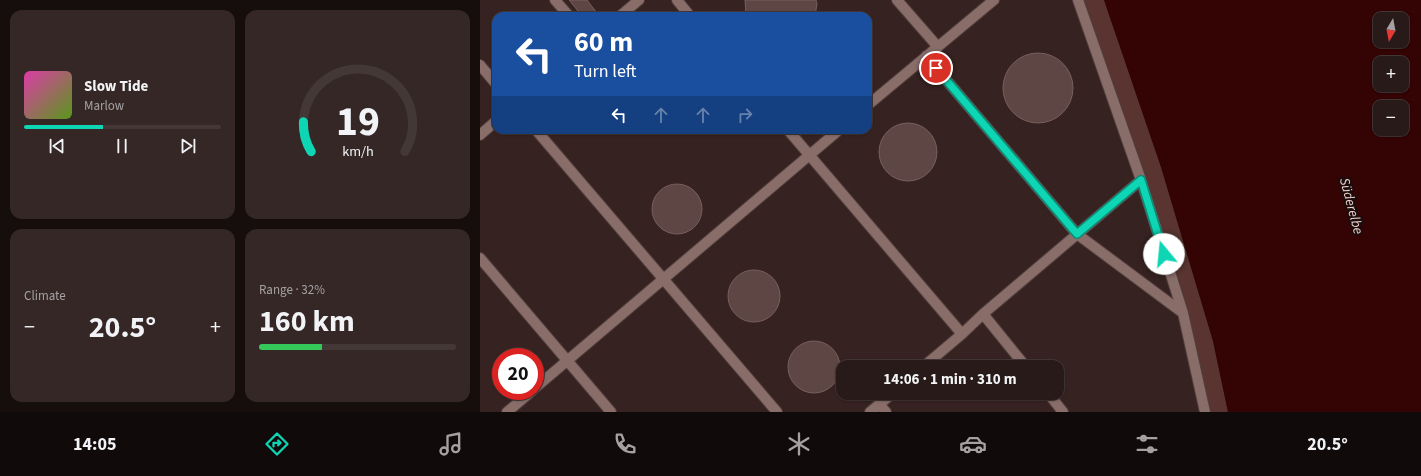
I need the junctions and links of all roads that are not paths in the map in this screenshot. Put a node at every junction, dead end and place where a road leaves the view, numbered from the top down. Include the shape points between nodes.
1 (556, 0) edge
2 (639, 0) edge
3 (677, 0) edge
4 (897, 0) edge
5 (994, 0) edge
6 (1078, 0) edge
7 (566, 12) edge
8 (625, 12) edge
9 (687, 12) edge
10 (938, 47) junction
11 (926, 56) junction
12 (480, 65) edge
13 (492, 79) edge
14 (872, 102) edge
15 (492, 124) edge
16 (539, 134) edge
17 (791, 134) edge
18 (834, 134) edge
19 (480, 135) edge
20 (809, 155) junction
21 (1141, 180) junction
22 (1077, 234) junction
23 (480, 258) edge
24 (663, 279) junction
25 (983, 314) junction
26 (1183, 314) junction
27 (962, 334) junction
28 (931, 360) edge
29 (1020, 360) edge
30 (568, 361) junction
31 (544, 381) edge
32 (521, 400) edge
33 (1054, 400) edge
34 (883, 408) edge
35 (507, 412) edge
36 (611, 412) edge
37 (777, 412) edge
38 (870, 412) edge
39 (1064, 412) edge
40 (1205, 412) edge

1 - 7 lane
2 - 8 lane
3 - 9 lane
4 - 10 lane
5 - 10 lane
6 - 21 lane
10 - 11 lane
11 - 14 lane
11 - 22 lane
12 - 13 lane
15 - 19 lane
16 - 24 lane
17 - 20 lane
18 - 20 lane
20 - 24 lane
20 - 27 lane
21 - 22 lane
21 - 26 lane
22 - 25 lane
22 - 26 lane
23 - 30 lane
24 - 30 lane
24 - 37 lane
25 - 27 lane
25 - 29 lane
26 - 40 lane
27 - 28 lane
30 - 31 lane
30 - 36 lane
32 - 35 lane
33 - 39 lane
34 - 38 lane

